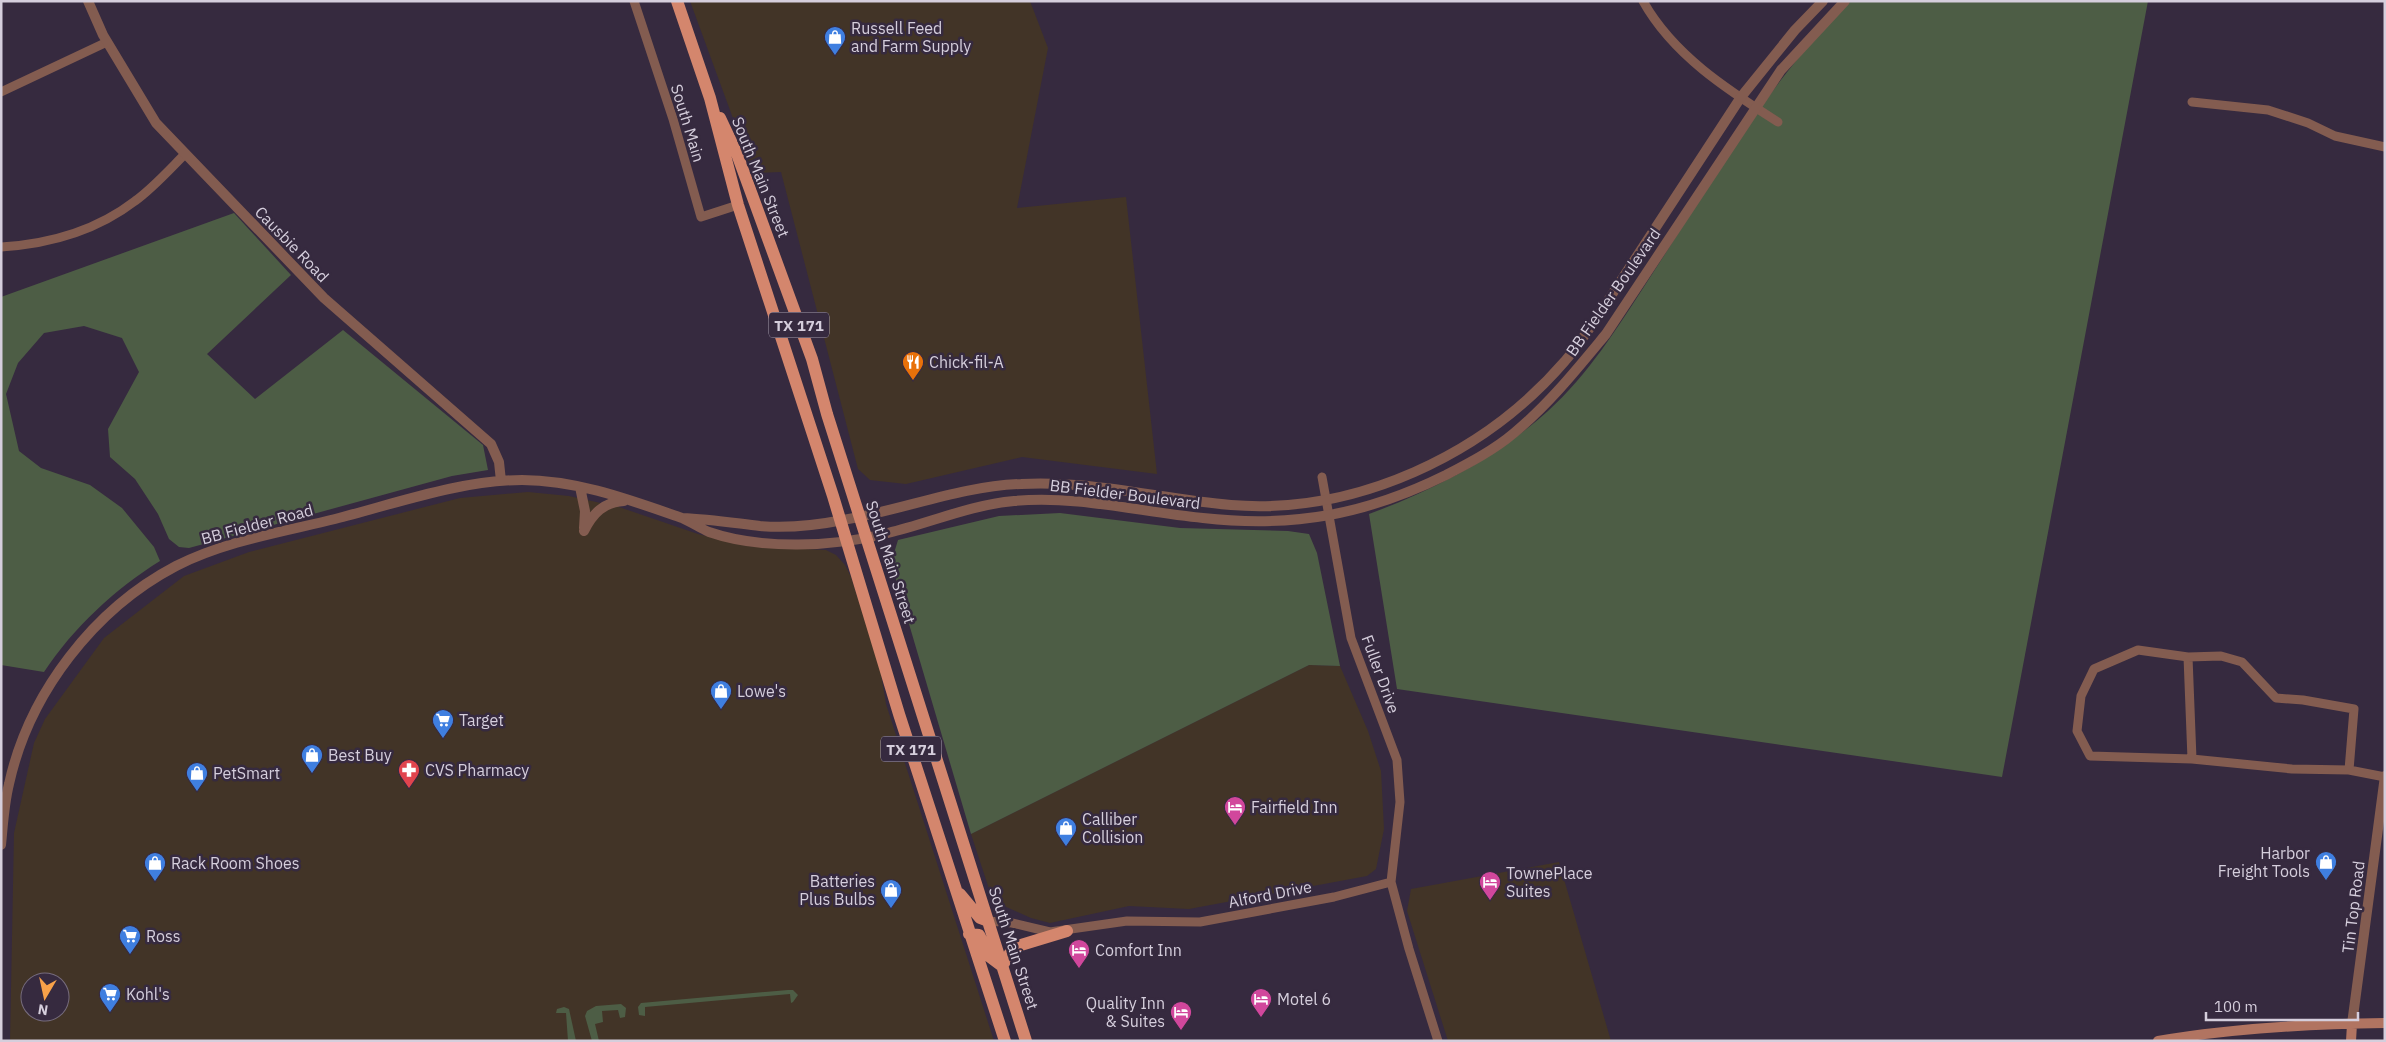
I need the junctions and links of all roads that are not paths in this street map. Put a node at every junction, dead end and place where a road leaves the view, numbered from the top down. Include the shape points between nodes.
1 (88, 1) edge
2 (634, 1) edge
3 (677, 1) edge
4 (1644, 1) edge
5 (1823, 1) edge
6 (1845, 1) edge
7 (107, 42) junction
8 (1, 92) edge
9 (1741, 97) junction
10 (710, 98) junction
11 (2192, 102) dead end
12 (1755, 108) junction
13 (1778, 122) dead end
14 (2385, 147) edge
15 (185, 154) junction
16 (738, 205) junction
17 (1, 247) edge
18 (1322, 477) dead end
19 (502, 481) junction
20 (580, 487) junction
21 (1327, 500) junction
22 (636, 502) junction
23 (1329, 516) junction
24 (860, 517) junction
25 (682, 518) junction
26 (841, 521) junction
27 (867, 537) junction
28 (846, 540) junction
29 (2188, 658) junction
30 (2192, 760) junction
31 (2348, 770) junction
32 (2385, 777) edge
33 (1, 845) edge
34 (1391, 882) junction
35 (955, 888) junction
36 (988, 921) junction
37 (1067, 931) junction
38 (969, 934) junction
39 (1002, 966) junction
40 (2385, 1023) edge
41 (2352, 1024) junction
42 (1005, 1041) edge
43 (1026, 1041) edge
44 (1438, 1041) edge
45 (2158, 1041) edge
46 (2351, 1041) edge

1 - 7 street, Causbie Road
2 - 16 street, South Main via 673,119 700,217
3 - 10 main road, South Main Street / TX 171
4 - 9 street via 1669,39
5 - 9 street, BB Fielder Boulevard
6 - 12 street, BB Fielder Boulevard via 1782,70
7 - 8 street
7 - 15 street, Causbie Road via 156,124
9 - 12 street
9 - 21 street, BB Fielder Boulevard via 1592,325 1566,360 1537,390 1504,420 1414,472 1372,489
10 - 16 main road, South Main Street / TX 171
10 - 24 main road, South Main Street / TX 171 via 737,154 812,360
11 - 14 street via 2268,110 2335,136
12 - 13 street
12 - 23 street, BB Fielder Boulevard via 1606,334 1547,404 1512,434 1469,463 1375,505
15 - 17 street via 134,202 100,223 61,238
15 - 19 street, Causbie Road via 324,298 491,444 499,462
16 - 26 main road, South Main Street / TX 171
18 - 21 street, Fuller Drive
19 - 20 street, BB Fielder Road via 524,480
19 - 33 street, BB Fielder Road via 442,492 223,547 176,566 129,597 107,614 75,650 41,701 28,727 9,784
20 - 22 street, BB Fielder Road
20 - 22 street via 585,511 584,531 595,513 610,502
21 - 23 street, Fuller Drive
21 - 24 street, BB Fielder Boulevard via 1254,506 1084,484 1020,484 984,488
22 - 25 street, BB Fielder Road
23 - 27 street, BB Fielder Boulevard via 1227,520 1081,501 1041,500 988,504
23 - 34 street, Fuller Drive via 1351,638 1397,760 1400,802
24 - 26 street, BB Fielder Boulevard
24 - 27 main road, South Main Street / TX 171
25 - 26 street, BB Fielder Boulevard via 762,526
25 - 28 street, BB Fielder Boulevard via 707,531 774,544
26 - 28 main road, South Main Street / TX 171
27 - 28 street, BB Fielder Boulevard
27 - 36 main road, South Main Street / TX 171
28 - 35 main road, South Main Street / TX 171
29 - 30 street
29 - 30 street via 2138,650 2094,669 2081,696 2077,731 2090,756
29 - 31 street via 2220,656 2242,662 2276,698 2354,709
30 - 31 street via 2292,769
31 - 32 street
32 - 41 street, Tin Top Road
34 - 37 street, Alford Drive via 1200,922 1127,921
34 - 44 street
35 - 36 main road via 980,918
35 - 38 main road, South Main Street / TX 171
36 - 37 street, Alford Drive via 1012,922 1050,932
36 - 39 main road, South Main Street / TX 171
37 - 39 main road via 1014,947
38 - 39 main road via 979,935 990,957
38 - 42 main road, South Main Street / TX 171
39 - 43 main road, South Main Street / TX 171
40 - 41 main road
41 - 45 main road via 2217,1031
41 - 46 main road, Tin Top Road

